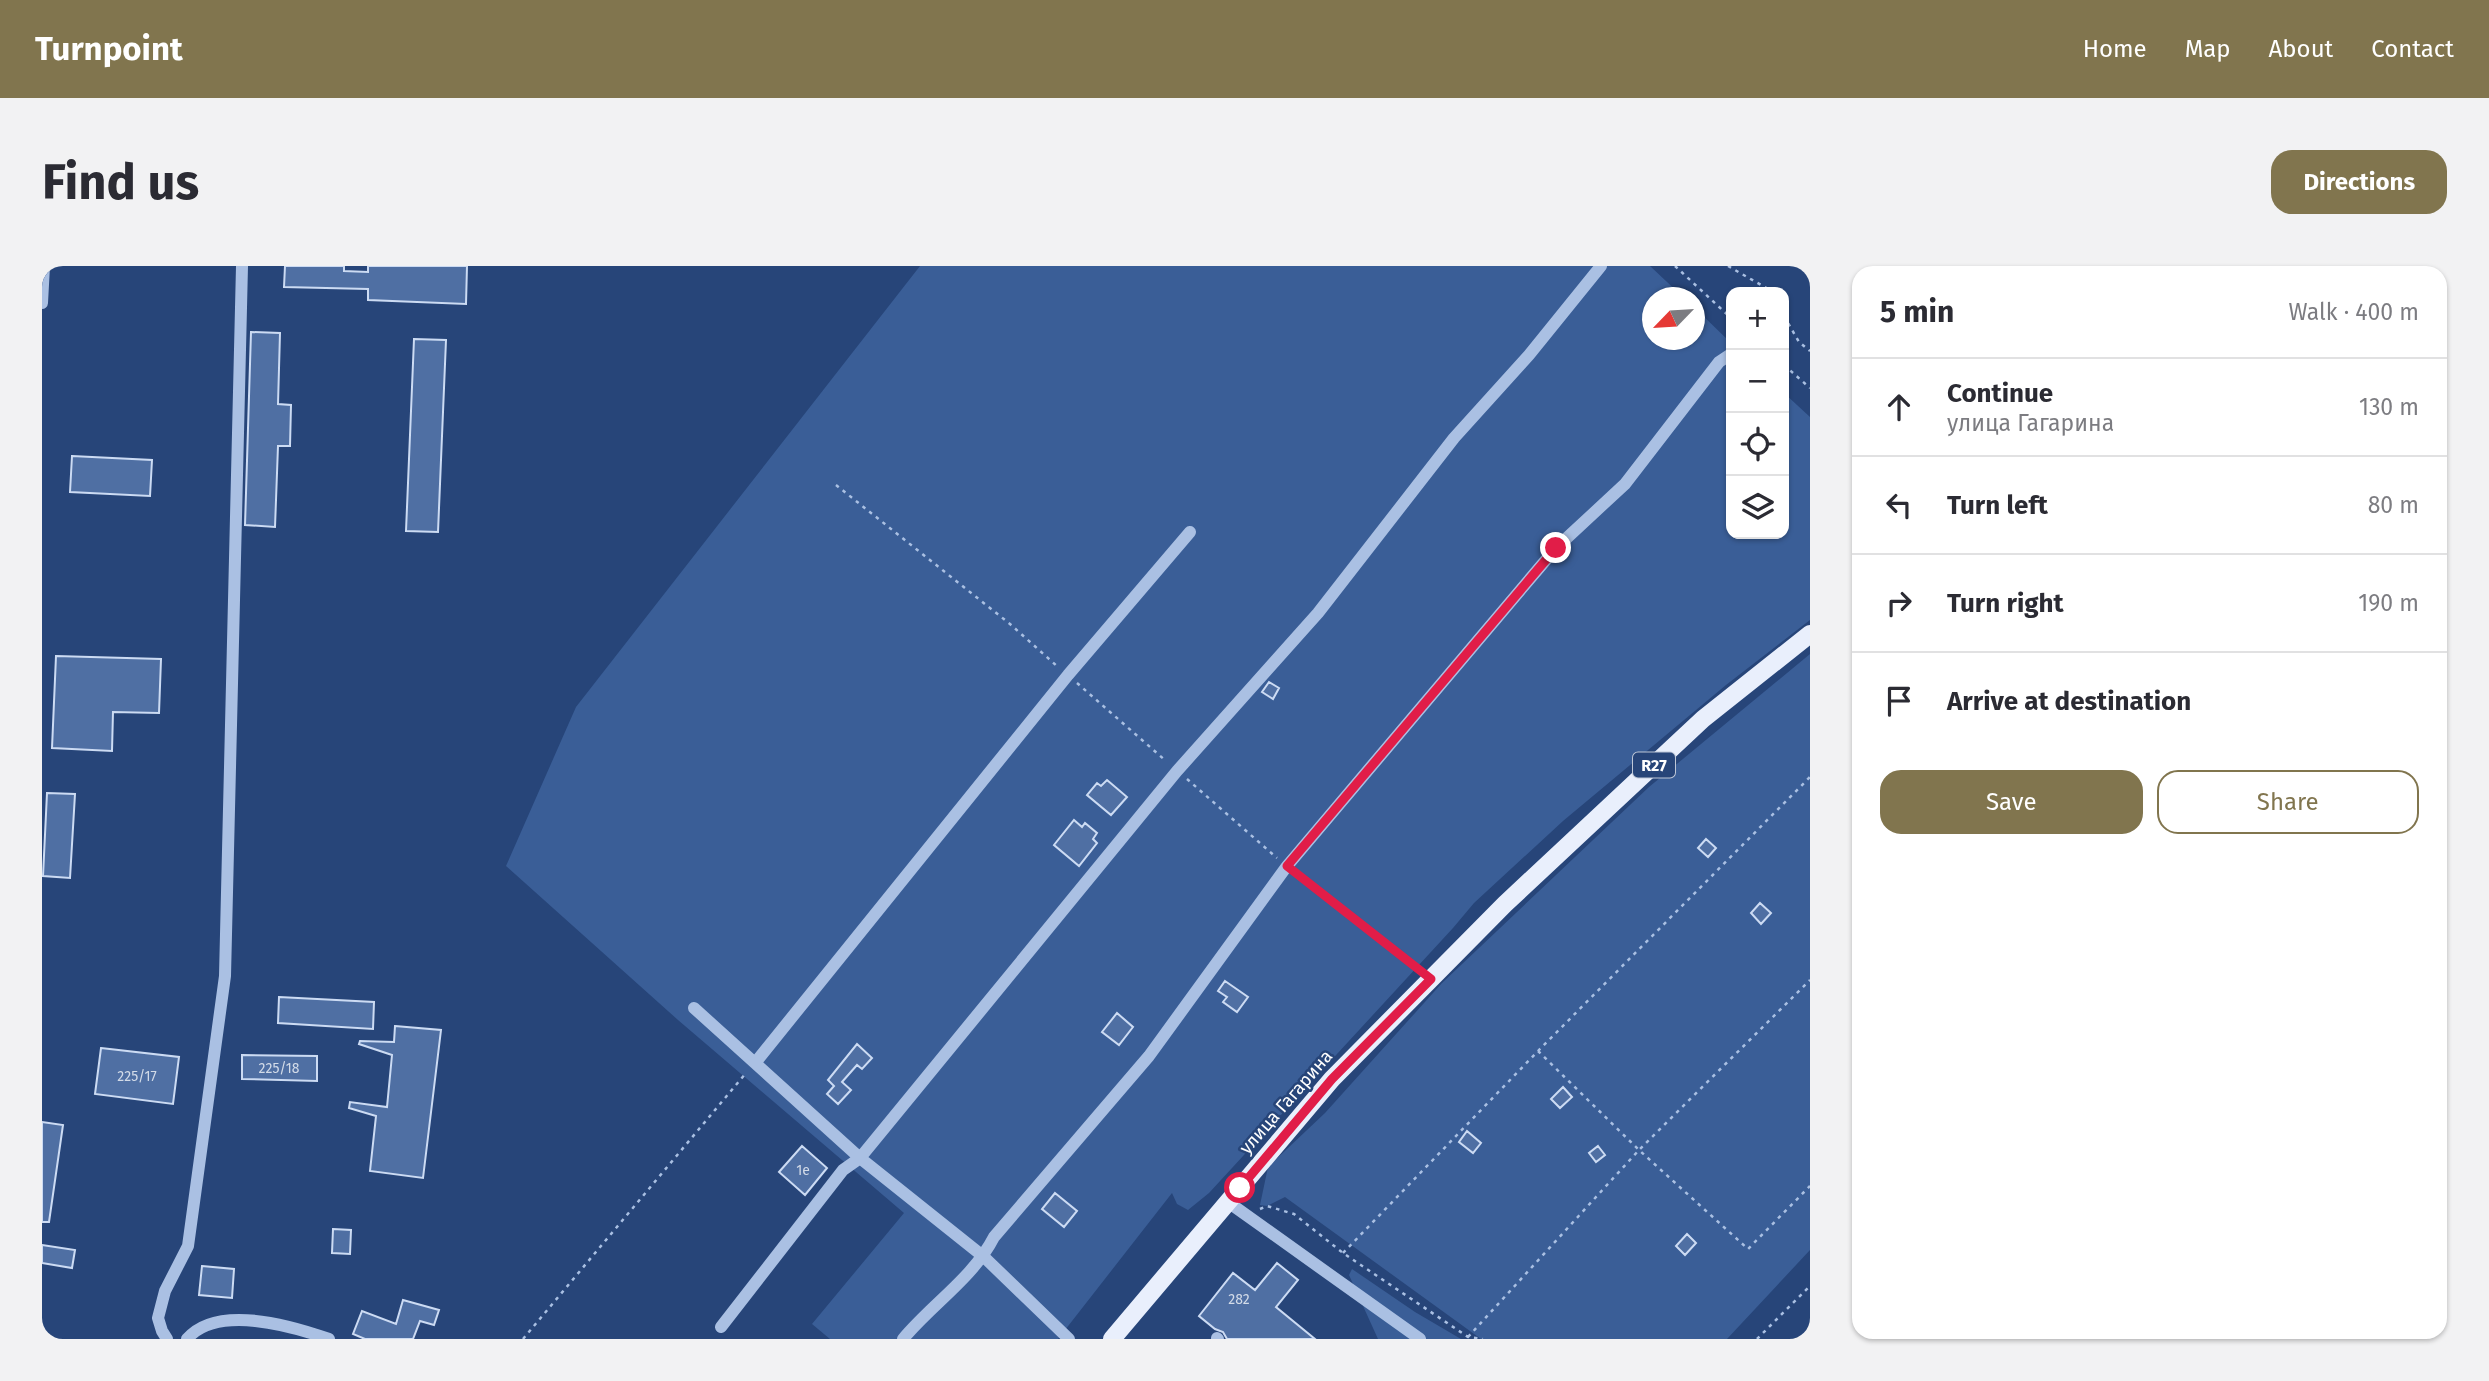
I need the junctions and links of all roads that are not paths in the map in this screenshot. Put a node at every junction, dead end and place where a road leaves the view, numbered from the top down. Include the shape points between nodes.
1 (44, 266) edge
2 (242, 266) edge
3 (1601, 266) edge
4 (42, 303) edge
5 (1726, 357) edge
6 (1190, 533) dead end
7 (1810, 634) edge
8 (694, 1009) dead end
9 (755, 1063) junction
10 (860, 1158) junction
11 (1228, 1202) junction
12 (984, 1257) junction
13 (720, 1327) dead end
14 (167, 1339) edge
15 (187, 1339) edge
16 (329, 1339) edge
17 (903, 1339) edge
18 (1069, 1339) edge
19 (1112, 1339) edge
20 (1420, 1339) edge

1 - 4 lane
2 - 14 lane via 225,976 188,1246 165,1290 158,1318
3 - 10 lane via 1454,438 1318,613 1177,771
5 - 12 lane via 1625,484 1556,548 1287,866 1149,1056 995,1237
6 - 9 lane via 1068,675
7 - 11 main road, улица Гагарина / R27 via 1703,719 1504,904 1332,1079
8 - 9 lane
9 - 10 lane
10 - 12 lane
10 - 13 lane via 843,1170
11 - 19 main road, улица Гагарина / R27
11 - 20 lane
12 - 17 lane
12 - 18 lane
15 - 16 lane via 216,1322 247,1321 292,1326

